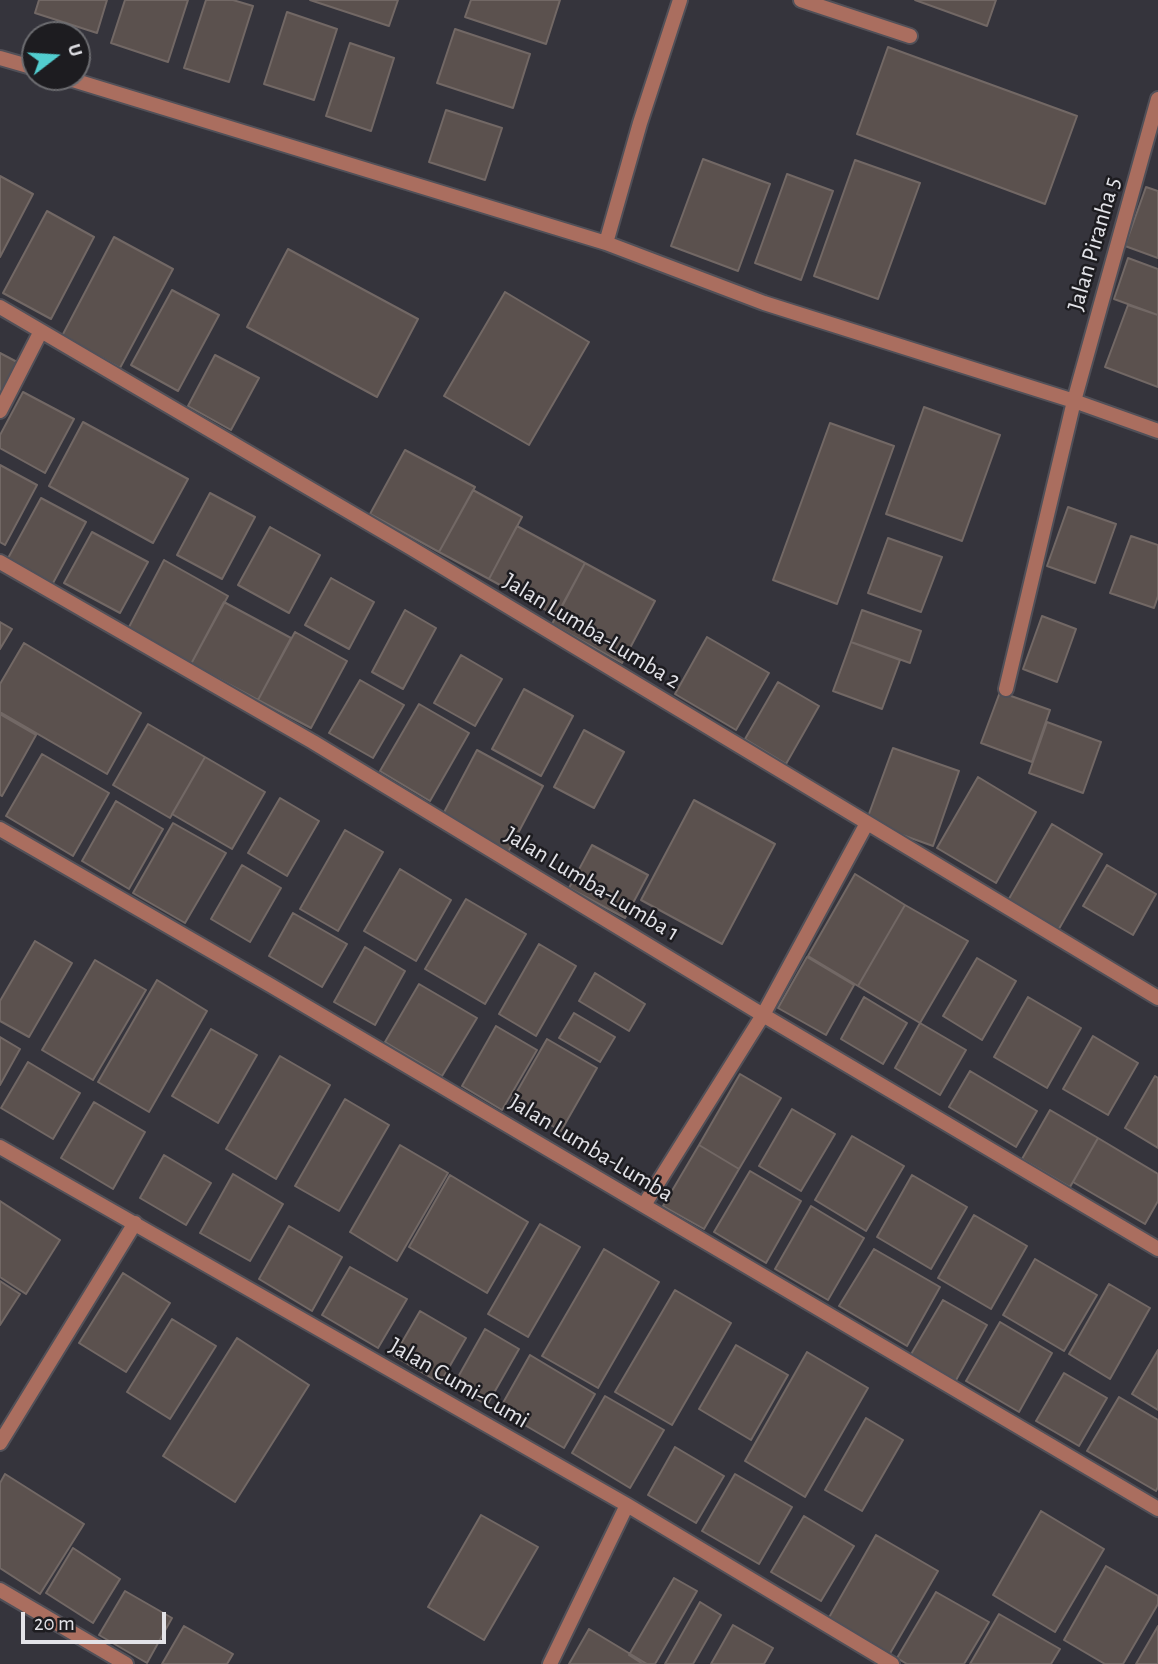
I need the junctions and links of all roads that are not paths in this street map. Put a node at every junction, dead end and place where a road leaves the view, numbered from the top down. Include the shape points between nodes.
1 (680, 0) edge
2 (801, 0) edge
3 (910, 36) dead end
4 (0, 58) edge
5 (21, 64) edge
6 (91, 86) edge
7 (1158, 99) edge
8 (606, 243) junction
9 (0, 307) edge
10 (41, 331) junction
11 (1074, 401) junction
12 (0, 411) edge
13 (1158, 431) edge
14 (0, 562) edge
15 (1006, 689) dead end
16 (867, 823) junction
17 (0, 829) edge
18 (1158, 998) edge
19 (763, 1015) junction
20 (0, 1147) edge
21 (644, 1205) junction
22 (135, 1223) junction
23 (1158, 1249) edge
24 (0, 1443) edge
25 (627, 1505) junction
26 (1158, 1508) edge
27 (0, 1590) edge
28 (126, 1664) edge
29 (550, 1664) edge
30 (892, 1664) edge

1 - 8 street
2 - 3 street
4 - 5 street
6 - 8 street
7 - 11 street, Jalan Piranha 5
8 - 11 street via 764,303
9 - 10 street, Jalan Lumba-Lumba 2
10 - 12 street
10 - 16 street, Jalan Lumba-Lumba 2
11 - 13 street
11 - 15 street, Jalan Piranha 5
14 - 19 street, Jalan Lumba-Lumba 1 via 313,742
16 - 18 street, Jalan Lumba-Lumba 2
16 - 19 street
17 - 21 street, Jalan Lumba-Lumba
19 - 21 street
19 - 23 street, Jalan Lumba-Lumba 1
20 - 22 street, Jalan Cumi-Cumi
21 - 26 street, Jalan Lumba-Lumba
22 - 24 street
22 - 25 street, Jalan Cumi-Cumi
25 - 29 street
25 - 30 street, Jalan Cumi-Cumi
27 - 28 street

